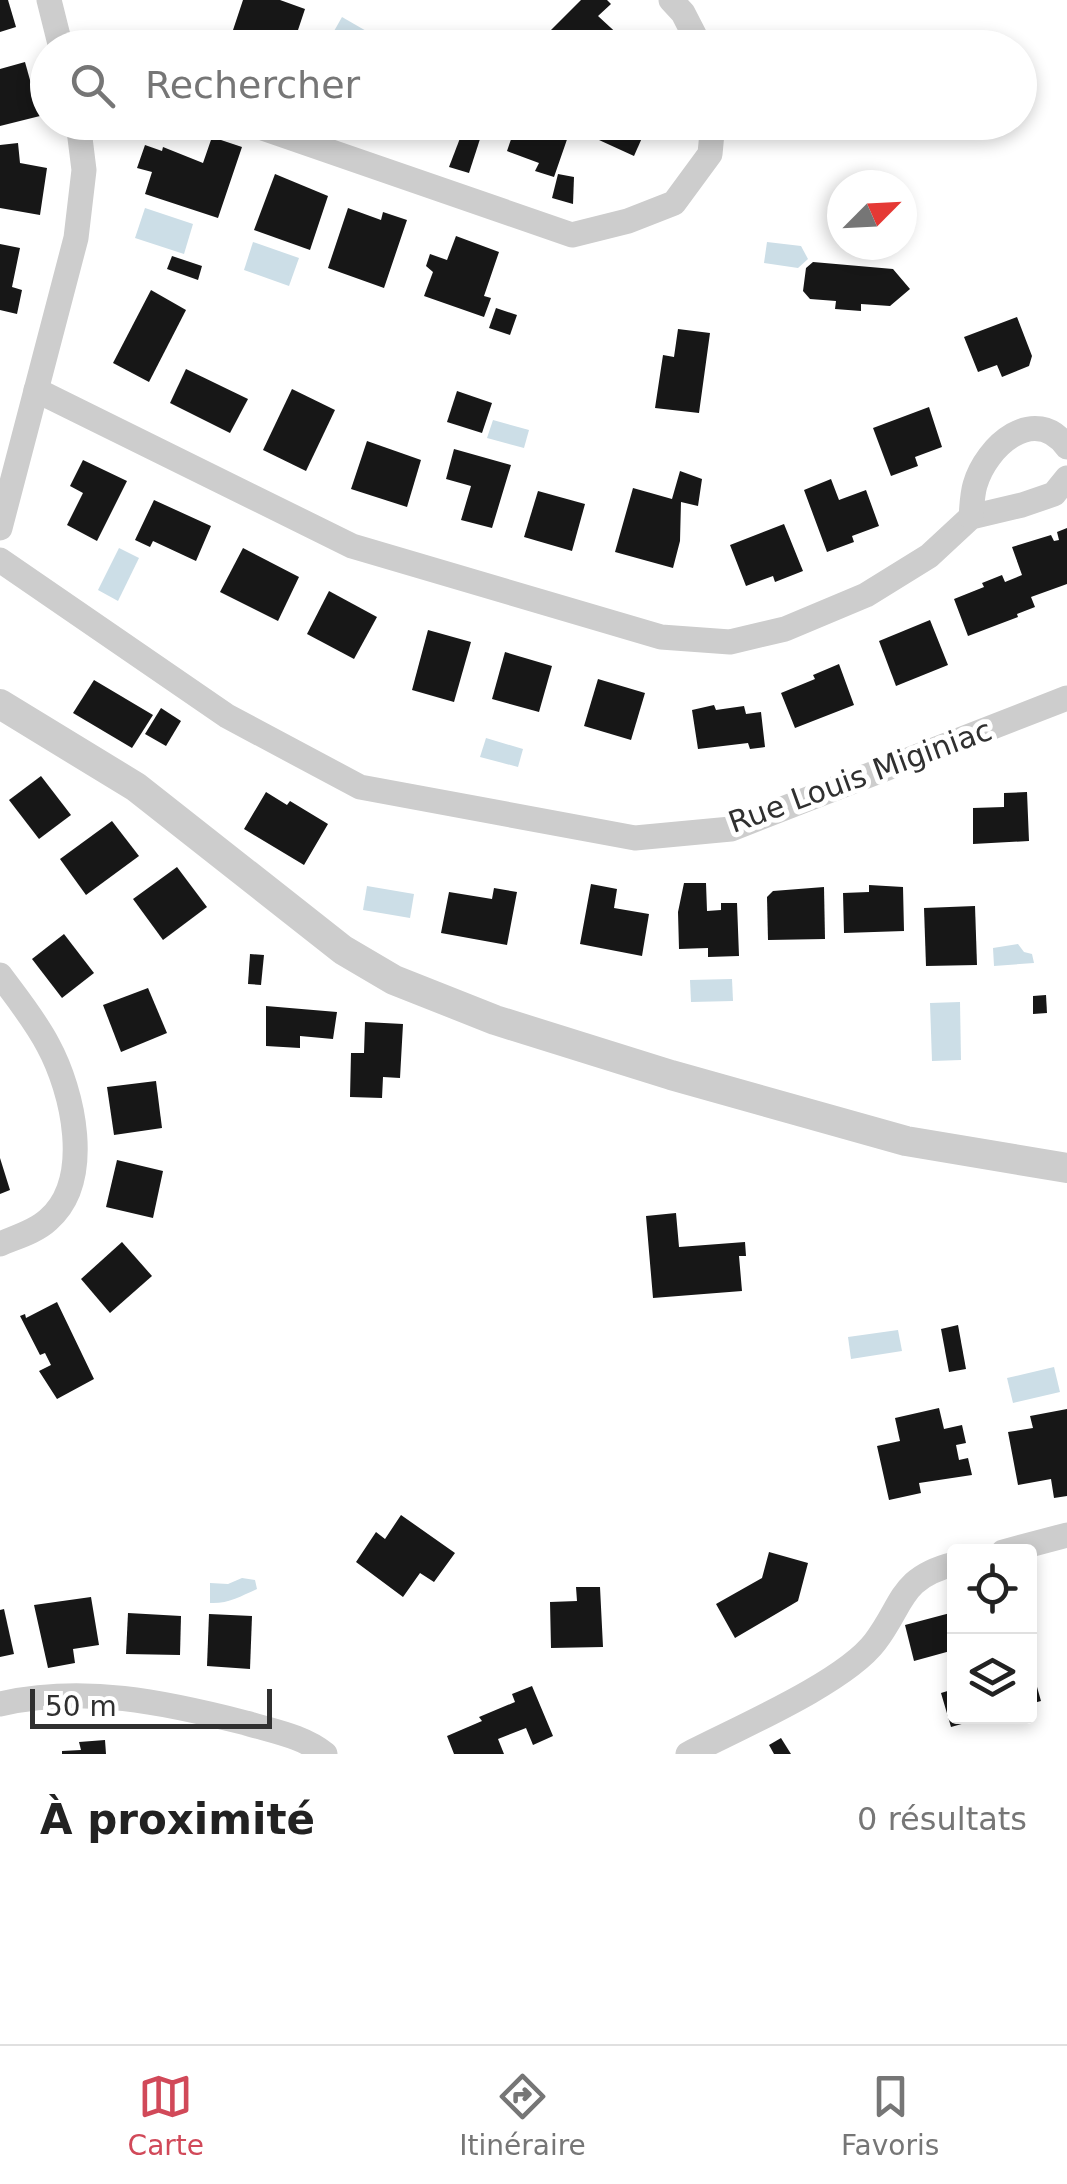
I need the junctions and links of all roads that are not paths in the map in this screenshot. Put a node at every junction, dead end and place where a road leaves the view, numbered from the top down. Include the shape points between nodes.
1 (49, 0) edge
2 (671, 0) edge
3 (56, 30) edge
4 (691, 30) edge
5 (80, 140) edge
6 (297, 140) edge
7 (711, 140) edge
8 (36, 390) junction
9 (1067, 446) edge
10 (1067, 478) edge
11 (971, 517) junction
12 (0, 528) edge
13 (0, 560) edge
14 (1067, 698) edge
15 (0, 704) edge
16 (2, 982) edge
17 (1067, 1168) edge
18 (0, 1244) edge
19 (1067, 1535) edge
20 (1033, 1544) edge
21 (947, 1566) edge
22 (0, 1704) edge
23 (325, 1754) edge
24 (688, 1754) edge

1 - 3 street
2 - 4 street
5 - 8 street via 84,170 76,238
6 - 7 street via 572,235 674,203 710,154
8 - 11 street via 352,546 661,637 730,642 785,629 866,596 929,556
8 - 12 street
9 - 11 street via 1058,434 1035,428 1014,433 992,451 975,484
10 - 11 street via 1054,494
13 - 14 street, Rue Louis Miginiac via 228,716 360,787 635,838 730,828
15 - 17 street via 136,787 343,950 394,980 495,1020 725,1090 906,1140
16 - 18 street via 50,1049 74,1143 73,1172 51,1218
19 - 20 street
21 - 24 street via 906,1588 874,1644 836,1676
22 - 23 street via 62,1695 156,1701 276,1732

